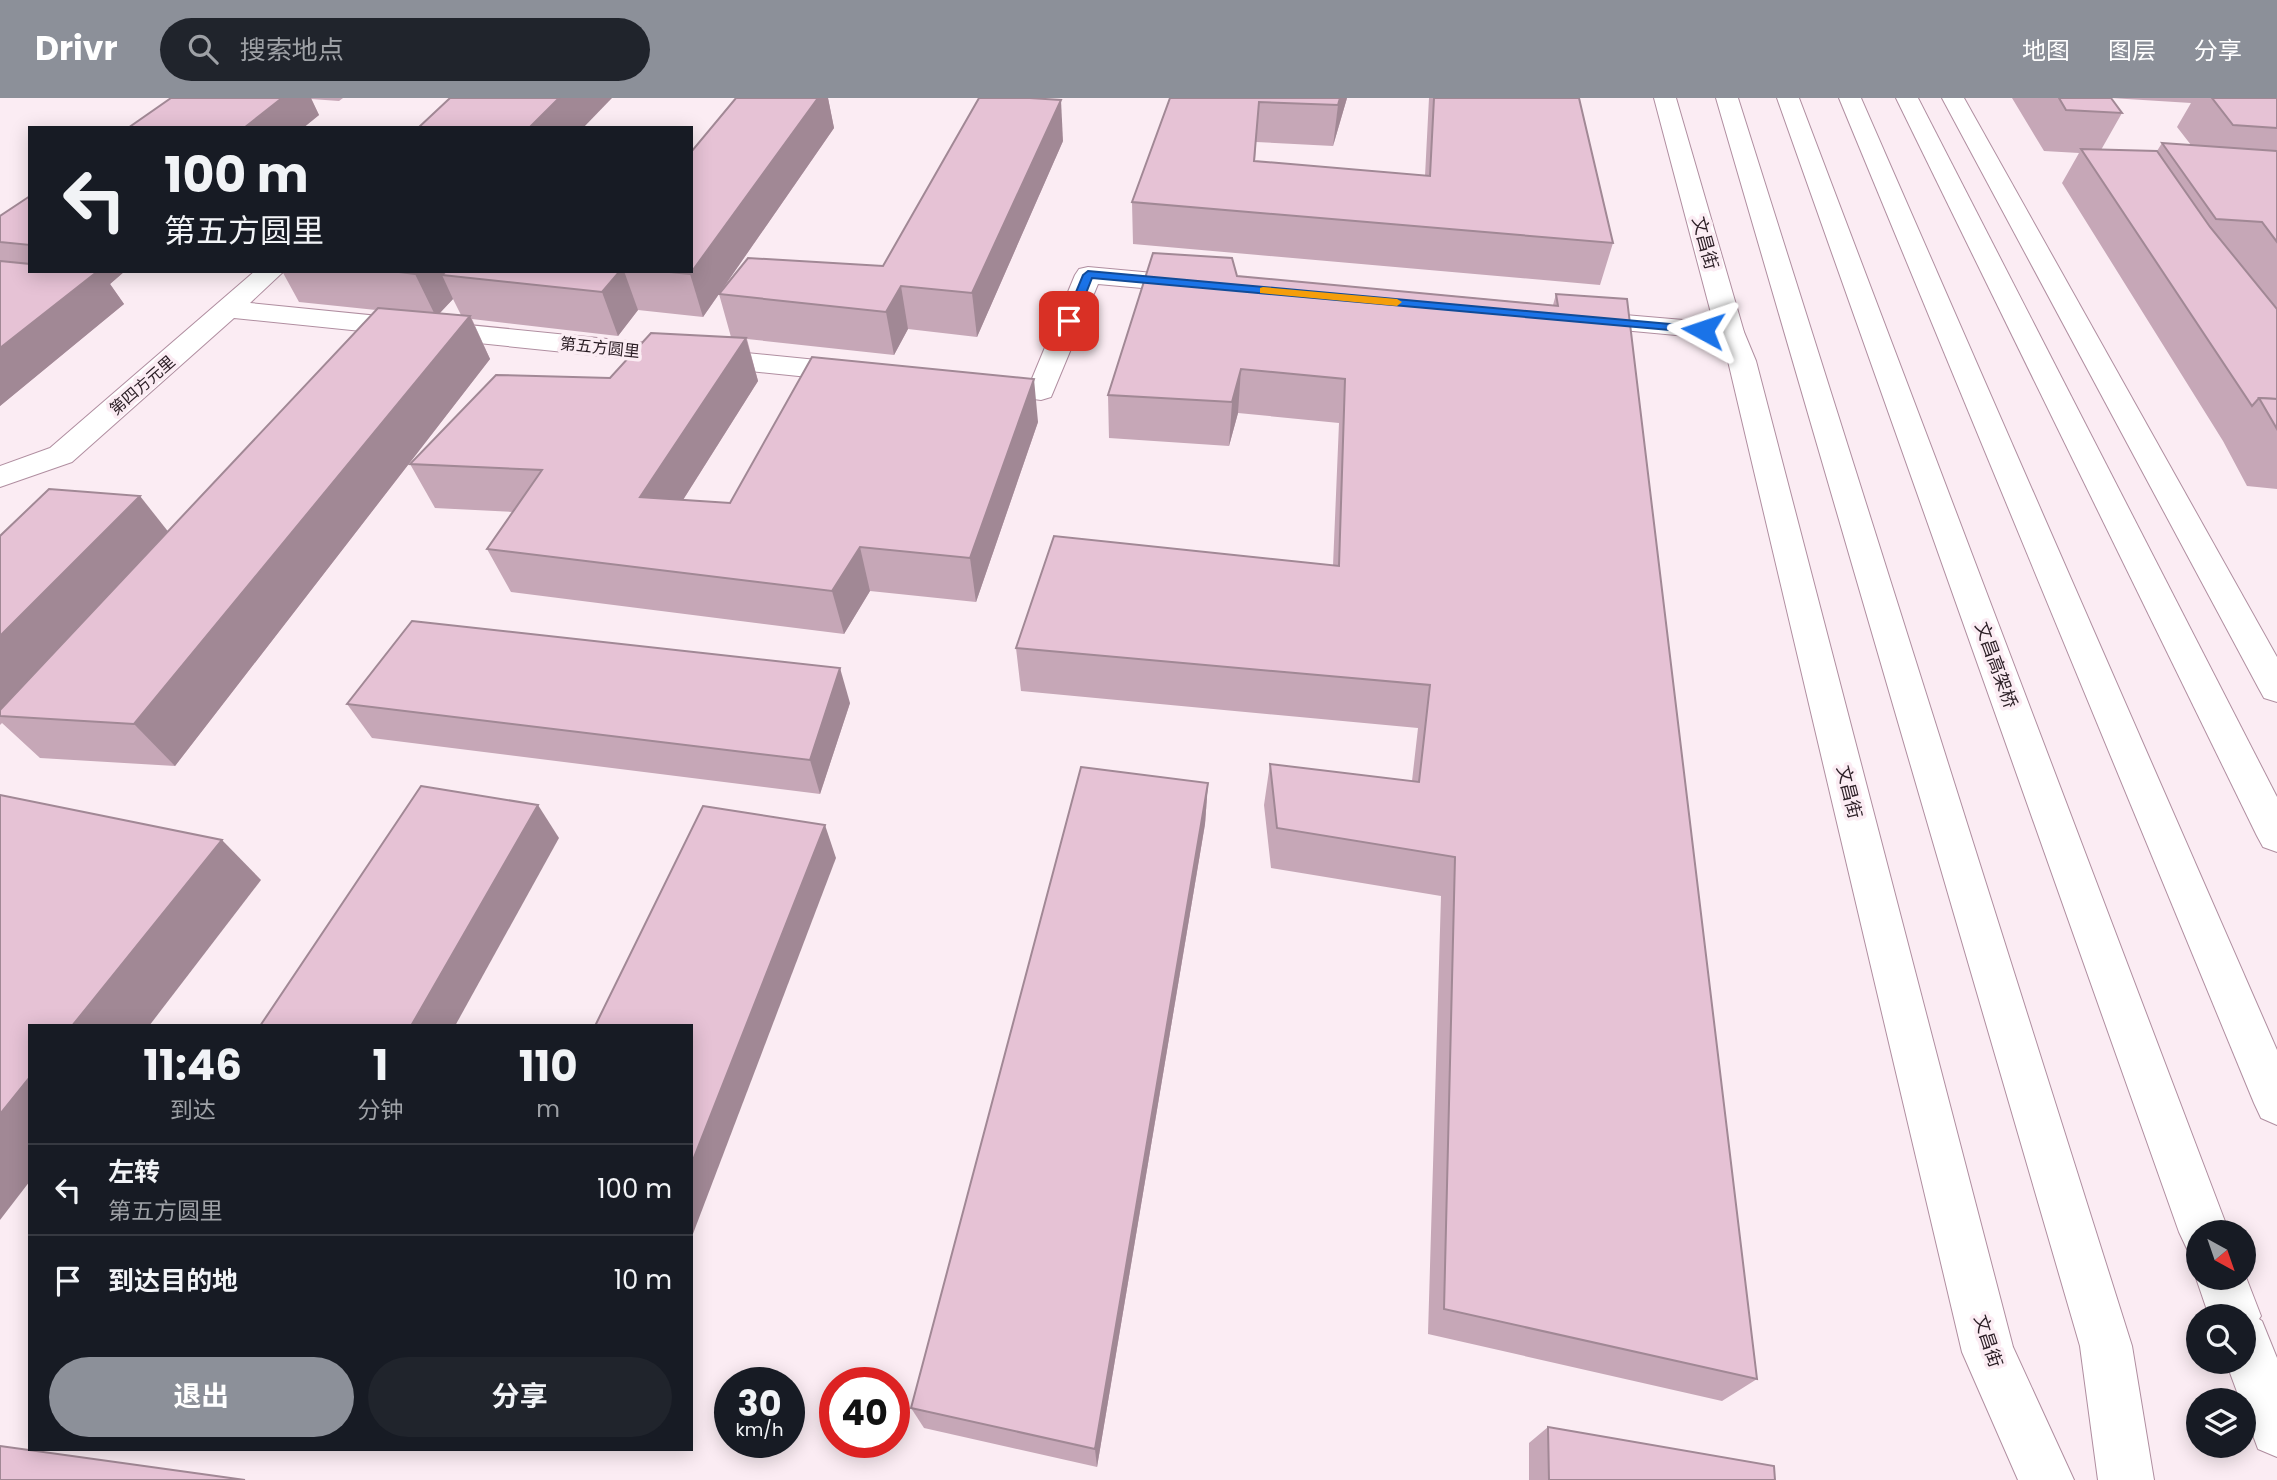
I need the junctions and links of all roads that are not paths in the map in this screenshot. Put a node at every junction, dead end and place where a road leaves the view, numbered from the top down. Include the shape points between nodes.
1 (1665, 98) edge
2 (1727, 98) edge
3 (1788, 98) edge
4 (1850, 98) edge
5 (1907, 98) edge
6 (1953, 98) edge
7 (269, 273) edge
8 (1225, 287) edge
9 (229, 309) junction
10 (1552, 317) edge
11 (1730, 332) junction
12 (889, 376) edge
13 (958, 383) edge
14 (0, 477) edge
15 (2277, 689) edge
16 (2277, 836) edge
17 (2277, 1103) edge
18 (2200, 1220) edge
19 (2256, 1372) edge
20 (2277, 1430) edge
21 (2046, 1480) edge
22 (2126, 1480) edge

1 - 11 main road, 文昌街
2 - 22 main road via 2106,1346
3 - 18 main road, 文昌高架桥
4 - 17 main road
5 - 16 main road
6 - 15 main road
7 - 9 main road, 第四方元里
8 - 13 main road via 1088,275 1041,391
9 - 12 main road, 第五方圆里
9 - 14 main road, 第四方元里 via 61,455
10 - 11 main road
11 - 21 main road, 文昌街 via 1742,361 1989,1352
19 - 20 main road

